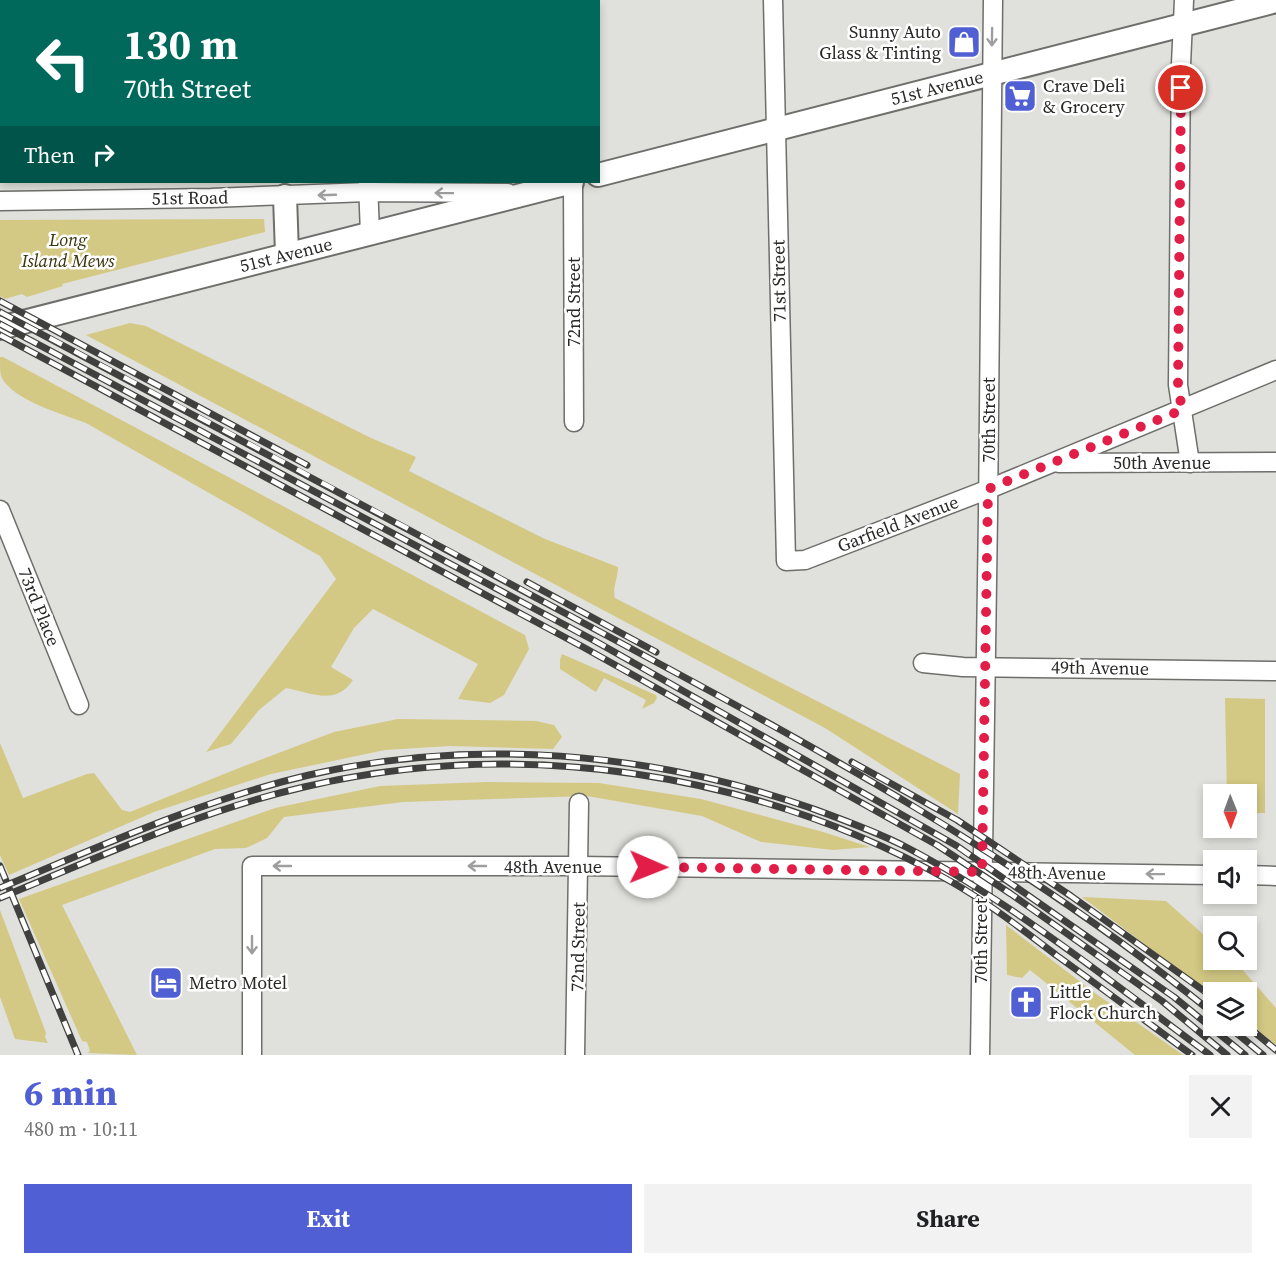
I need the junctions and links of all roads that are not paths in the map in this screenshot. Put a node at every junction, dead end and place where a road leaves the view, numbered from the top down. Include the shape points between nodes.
1 (773, 0) edge
2 (993, 0) edge
3 (1184, 0) edge
4 (1276, 1) edge
5 (1184, 25) junction
6 (992, 74) junction
7 (776, 130) junction
8 (600, 174) edge
9 (568, 183) edge
10 (572, 183) edge
11 (368, 187) edge
12 (524, 194) junction
13 (285, 196) junction
14 (0, 201) edge
15 (370, 234) junction
16 (287, 254) junction
17 (0, 328) edge
18 (1276, 370) edge
19 (1182, 410) junction
20 (574, 422) dead end
21 (1276, 462) edge
22 (1190, 463) junction
23 (1049, 464) junction
24 (988, 489) junction
25 (0, 510) edge
26 (786, 561) joint
27 (923, 663) dead end
28 (985, 667) junction
29 (1276, 671) edge
30 (79, 705) dead end
31 (579, 803) dead end
32 (579, 866) junction
33 (982, 872) junction
34 (1203, 875) edge
35 (1257, 875) edge
36 (1276, 876) edge
37 (252, 1055) edge
38 (575, 1055) edge
39 (980, 1055) edge

1 - 7 street, 71st Street
2 -> 6 street, 70th Street
3 - 5 street
4 - 5 street, 51st Avenue
5 - 6 street, 51st Avenue
5 - 19 street via 1178,385
6 - 7 street, 51st Avenue
6 - 24 street, 70th Street
7 - 8 street, 51st Avenue
7 - 26 street, 71st Street
9 - 12 street, 51st Avenue
10 - 20 street, 72nd Street
12 -> 11 street, 51st Road
11 -> 13 street, 51st Road
11 - 15 street
12 - 15 street, 51st Avenue
13 - 14 street, 51st Road
13 - 16 street
15 - 16 street, 51st Avenue
16 - 17 street, 51st Avenue
18 - 19 street, Garfield Avenue
19 - 22 street
19 - 23 street, Garfield Avenue
21 - 22 street, 50th Avenue
22 - 23 street, 50th Avenue
23 - 24 street, Garfield Avenue
24 - 26 street, Garfield Avenue via 805,560
24 - 28 street, 70th Street
25 - 30 street, 73rd Place
27 - 28 street, 49th Avenue
28 - 29 street, 49th Avenue
28 - 33 street, 70th Street
31 - 32 street, 72nd Street
32 - 33 street, 48th Avenue
32 -> 37 street, 48th Avenue via 252,866
32 - 38 street, 72nd Street
34 -> 33 street, 48th Avenue
33 - 39 street, 70th Street
35 - 36 street

